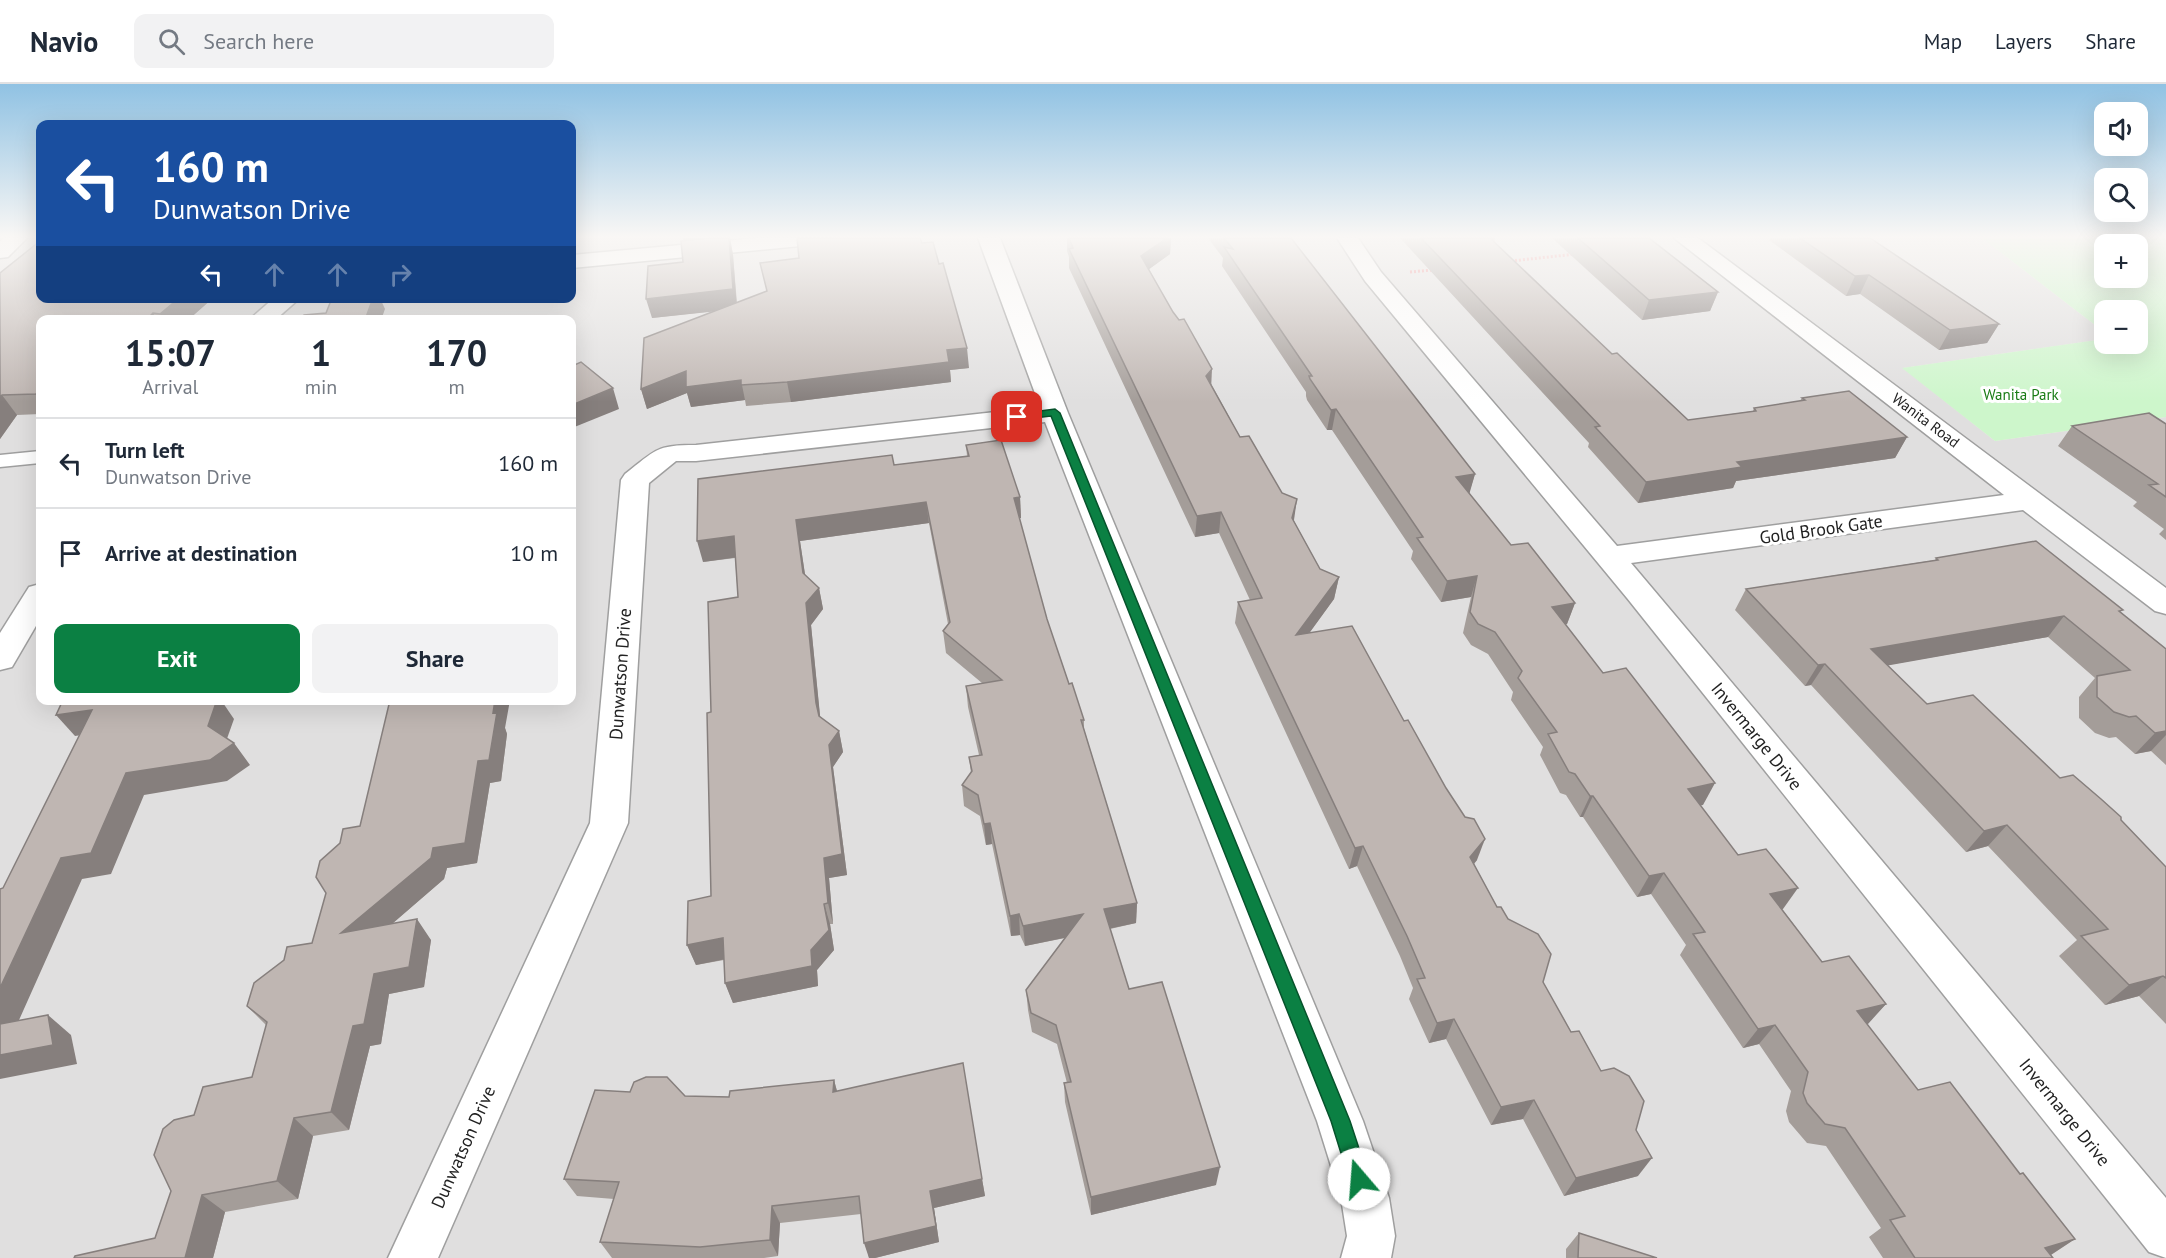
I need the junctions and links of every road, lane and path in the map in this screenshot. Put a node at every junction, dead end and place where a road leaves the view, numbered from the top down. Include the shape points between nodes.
1 (1010, 293) edge
2 (1388, 293) edge
3 (1758, 293) edge
4 (282, 303) edge
5 (267, 315) edge
6 (1055, 413) junction
7 (36, 457) edge
8 (0, 461) edge
9 (2032, 500) junction
10 (1610, 557) junction
11 (36, 600) edge
12 (2166, 604) edge
13 (0, 659) edge
14 (2166, 1235) edge
15 (413, 1258) edge
16 (1366, 1258) edge

1 - 6 street
2 - 10 street, Invermarge Drive
3 - 9 street, Wanita Road
4 - 5 street
6 - 15 street, Dunwatson Drive via 669,453 635,480 609,823
6 - 16 street via 1340,1121 1365,1198 1371,1236
7 - 8 lane
9 - 10 street, Gold Brook Gate
9 - 12 street, Wanita Road
10 - 14 street, Invermarge Drive
11 - 13 street

